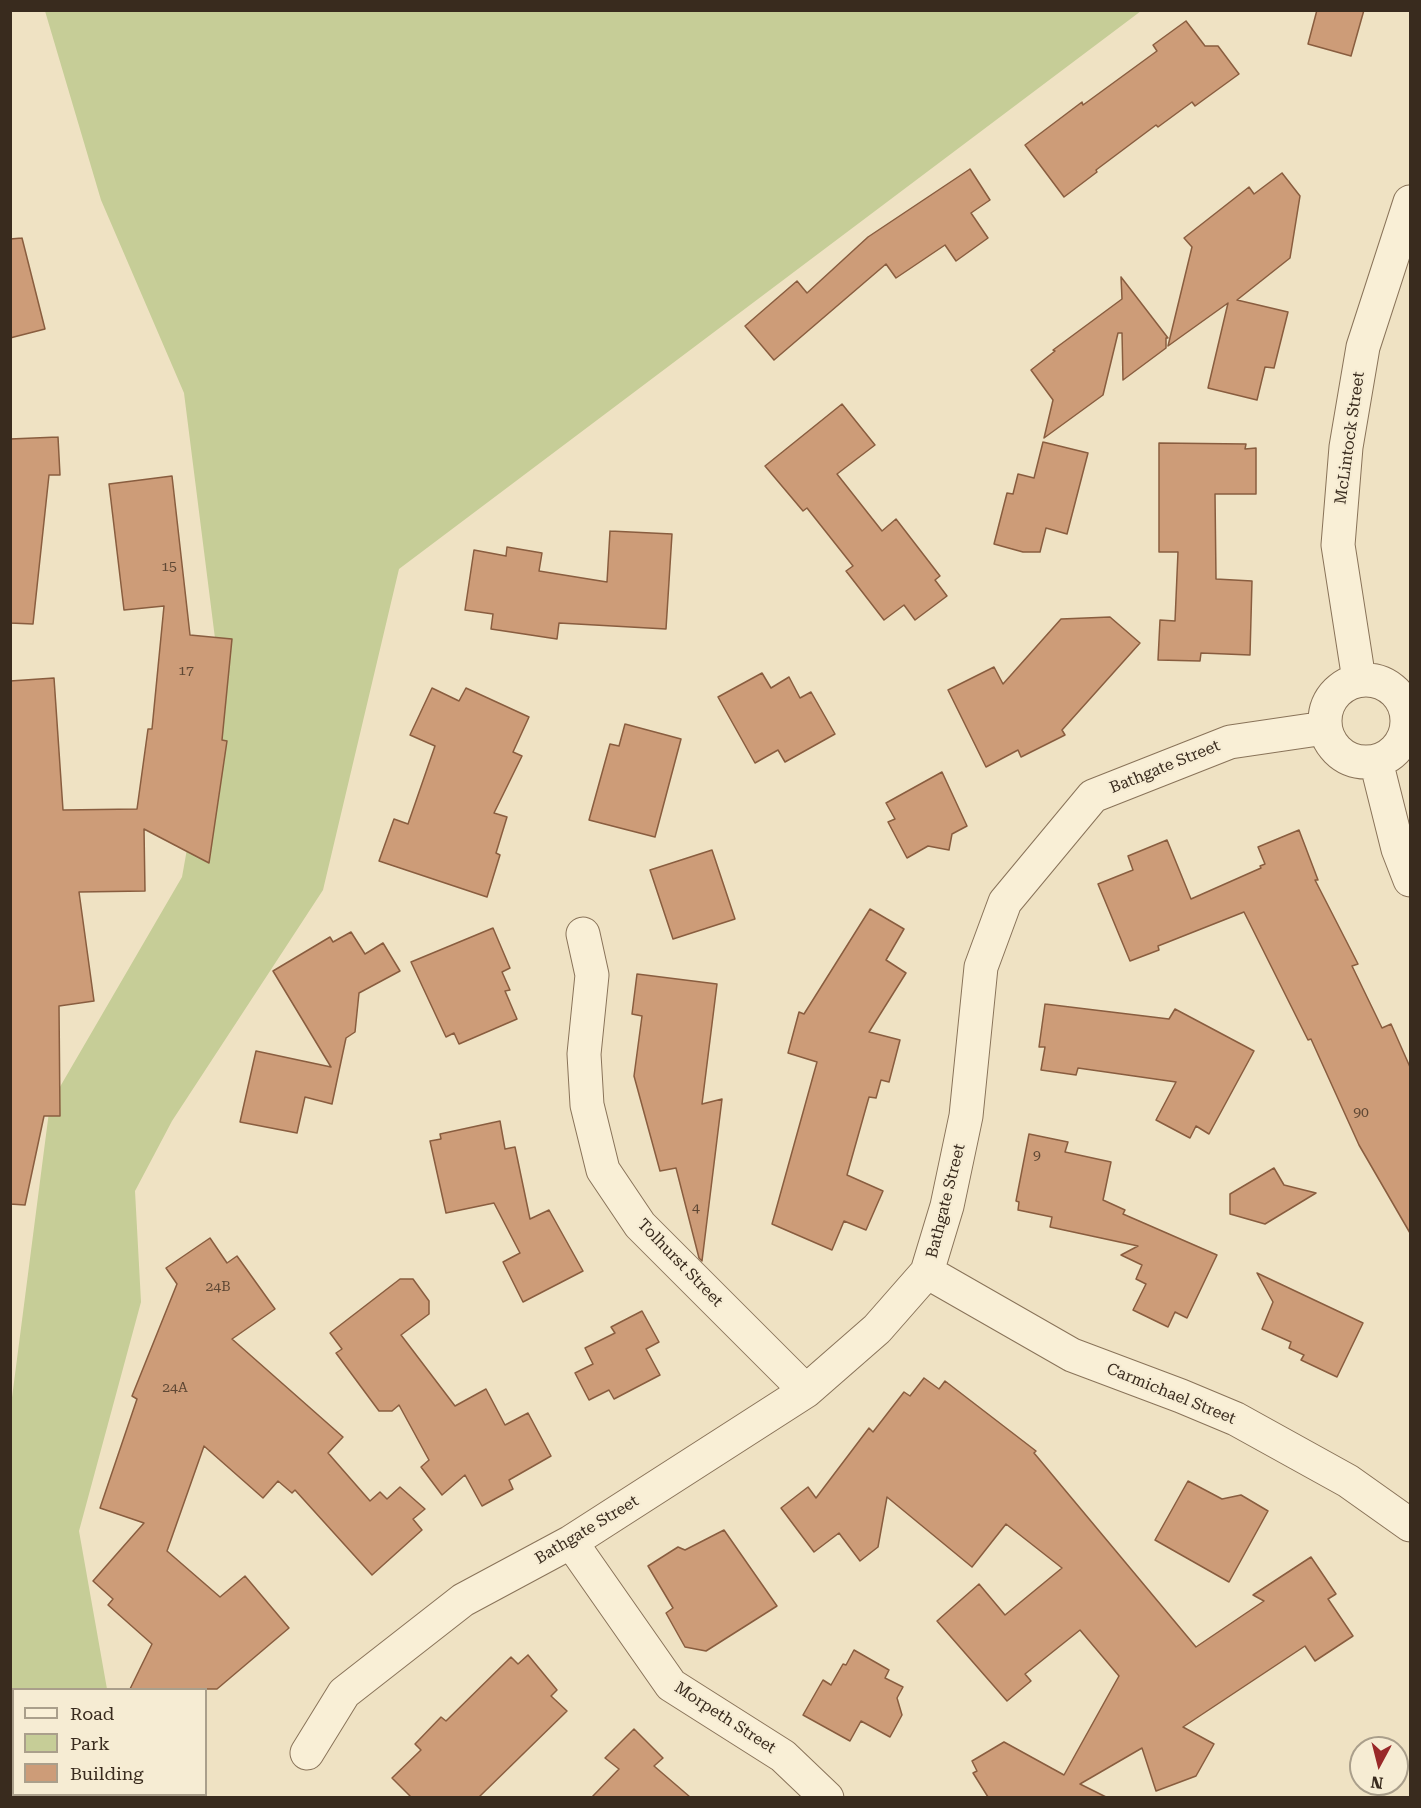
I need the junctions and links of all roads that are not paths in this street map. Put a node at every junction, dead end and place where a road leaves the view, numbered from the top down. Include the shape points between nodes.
1 (1410, 202) edge
2 (1359, 680) junction
3 (1408, 711) edge
4 (1325, 728) junction
5 (1376, 760) junction
6 (1410, 880) edge
7 (583, 934) dead end
8 (927, 1272) junction
9 (806, 1391) junction
10 (1410, 1525) edge
11 (571, 1542) junction
12 (308, 1753) dead end
13 (827, 1797) edge

1 - 2 street, McLintock Street via 1363,346 1346,447 1338,545
2 - 3 street via 1389,687
2 - 4 street via 1336,692 1324,715
3 - 5 street via 1398,747
4 - 5 street via 1338,752 1363,762
4 - 8 street, Bathgate Street via 1230,742 1093,796 1005,902 981,967 966,1116 947,1206
5 - 6 street via 1398,849
7 - 9 street, Tolhurst Street via 592,975 584,1054 587,1105 603,1170 640,1225
8 - 9 street, Bathgate Street via 877,1329
8 - 10 street, Carmichael Street via 1072,1355 1236,1419 1348,1481
9 - 11 street, Bathgate Street
11 - 12 street, Bathgate Street via 463,1600 344,1693
11 - 13 street, Morpeth Street via 671,1685 783,1755

